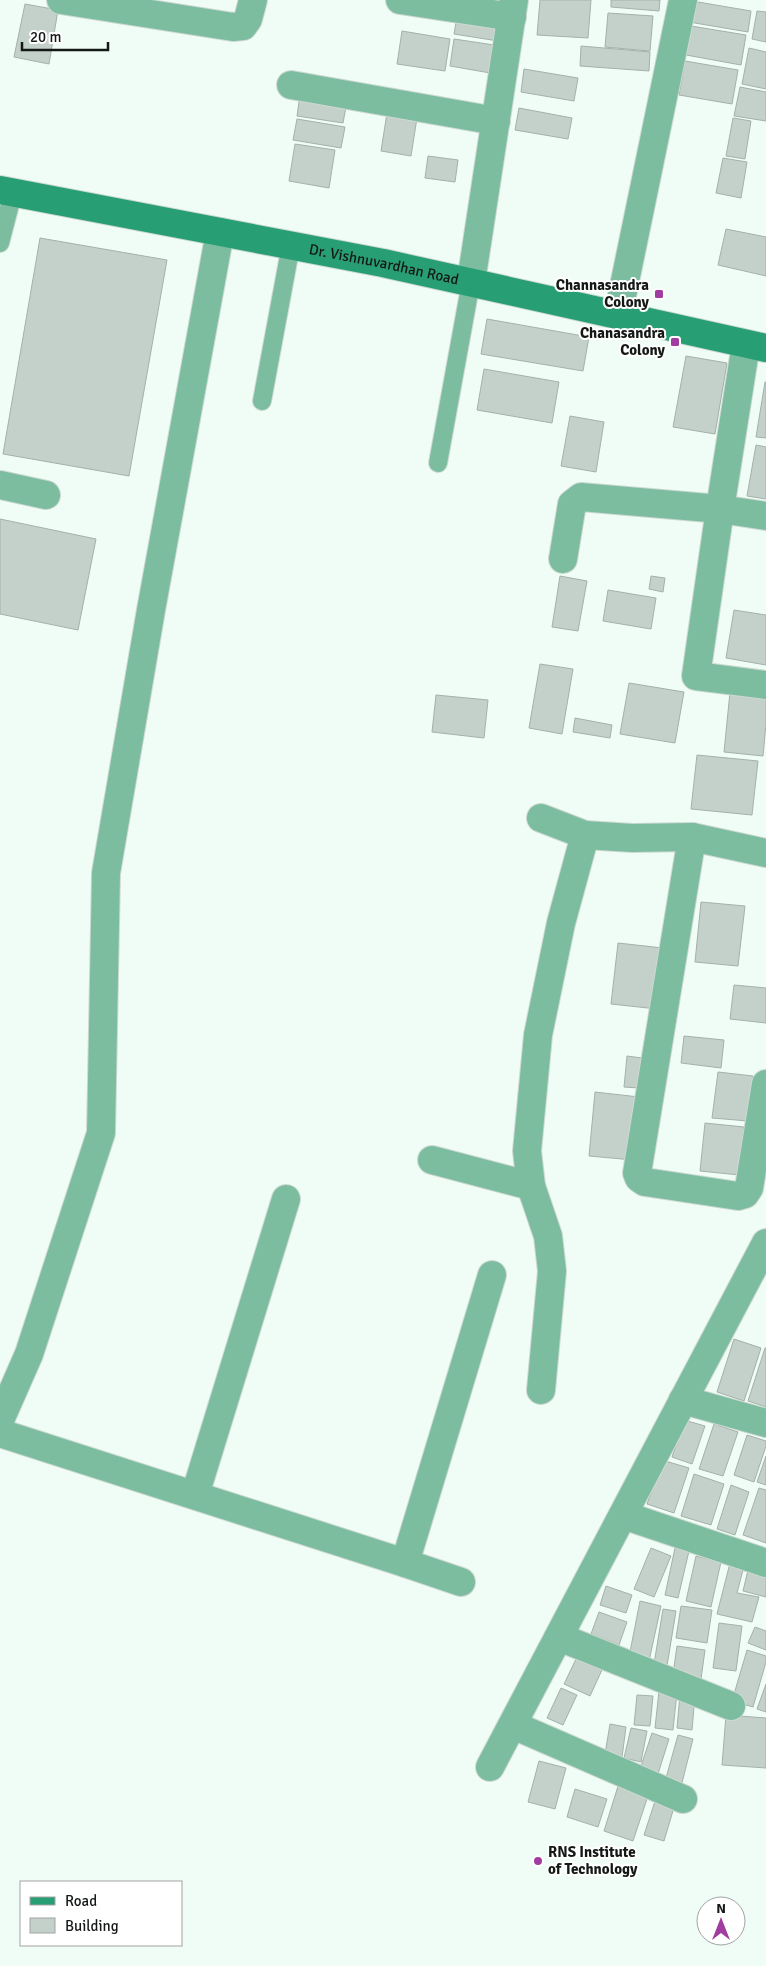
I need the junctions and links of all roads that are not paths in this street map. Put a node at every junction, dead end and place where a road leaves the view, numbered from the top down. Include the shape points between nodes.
1 (61, 0) edge
2 (253, 0) edge
3 (400, 0) edge
4 (683, 0) edge
5 (513, 9) edge
6 (291, 85) dead end
7 (496, 121) junction
8 (6, 192) edge
9 (220, 232) junction
10 (0, 243) edge
11 (291, 245) junction
12 (471, 282) junction
13 (618, 315) junction
14 (756, 346) edge
15 (262, 401) dead end
16 (438, 463) dead end
17 (0, 485) edge
18 (46, 495) dead end
19 (720, 509) junction
20 (766, 516) edge
21 (563, 559) dead end
22 (766, 685) edge
23 (541, 818) dead end
24 (585, 835) junction
25 (692, 837) junction
26 (766, 853) edge
27 (766, 1084) edge
28 (432, 1160) dead end
29 (531, 1186) junction
30 (286, 1199) dead end
31 (766, 1243) edge
32 (492, 1275) dead end
33 (758, 1278) edge
34 (541, 1390) dead end
35 (683, 1400) junction
36 (0, 1420) edge
37 (766, 1423) edge
38 (0, 1433) edge
39 (194, 1495) junction
40 (623, 1515) junction
41 (405, 1563) junction
42 (766, 1563) edge
43 (461, 1582) dead end
44 (559, 1637) junction
45 (731, 1706) dead end
46 (513, 1725) junction
47 (490, 1767) dead end
48 (684, 1799) dead end

1 - 2 street via 233,27 243,26
3 - 5 street
4 - 13 street
5 - 7 street
6 - 7 street
7 - 12 street
8 - 9 main road, Dr. Vishnuvardhan Road
8 - 10 lane
9 - 11 main road, Dr. Vishnuvardhan Road
9 - 36 street via 150,610 106,873 101,1133 29,1354
11 - 12 main road, Dr. Vishnuvardhan Road
11 - 15 lane
12 - 13 main road, Dr. Vishnuvardhan Road
12 - 16 lane
13 - 14 main road, Dr. Vishnuvardhan Road
14 - 19 street
17 - 18 street
19 - 20 street
19 - 21 street via 582,497 572,504
19 - 22 street via 696,676
23 - 24 street
24 - 25 street
24 - 29 street via 561,923 538,1035 527,1151
25 - 26 street
25 - 27 street via 637,1173 639,1178 645,1182 738,1196 745,1194 749,1188
28 - 29 street
29 - 34 street via 548,1236 552,1271
30 - 39 street
31 - 33 street
32 - 41 street
33 - 35 street
35 - 37 street
35 - 40 street
38 - 39 street
39 - 41 street
40 - 42 street
40 - 44 street
41 - 43 street
44 - 45 street
44 - 46 street
46 - 47 street
46 - 48 street

